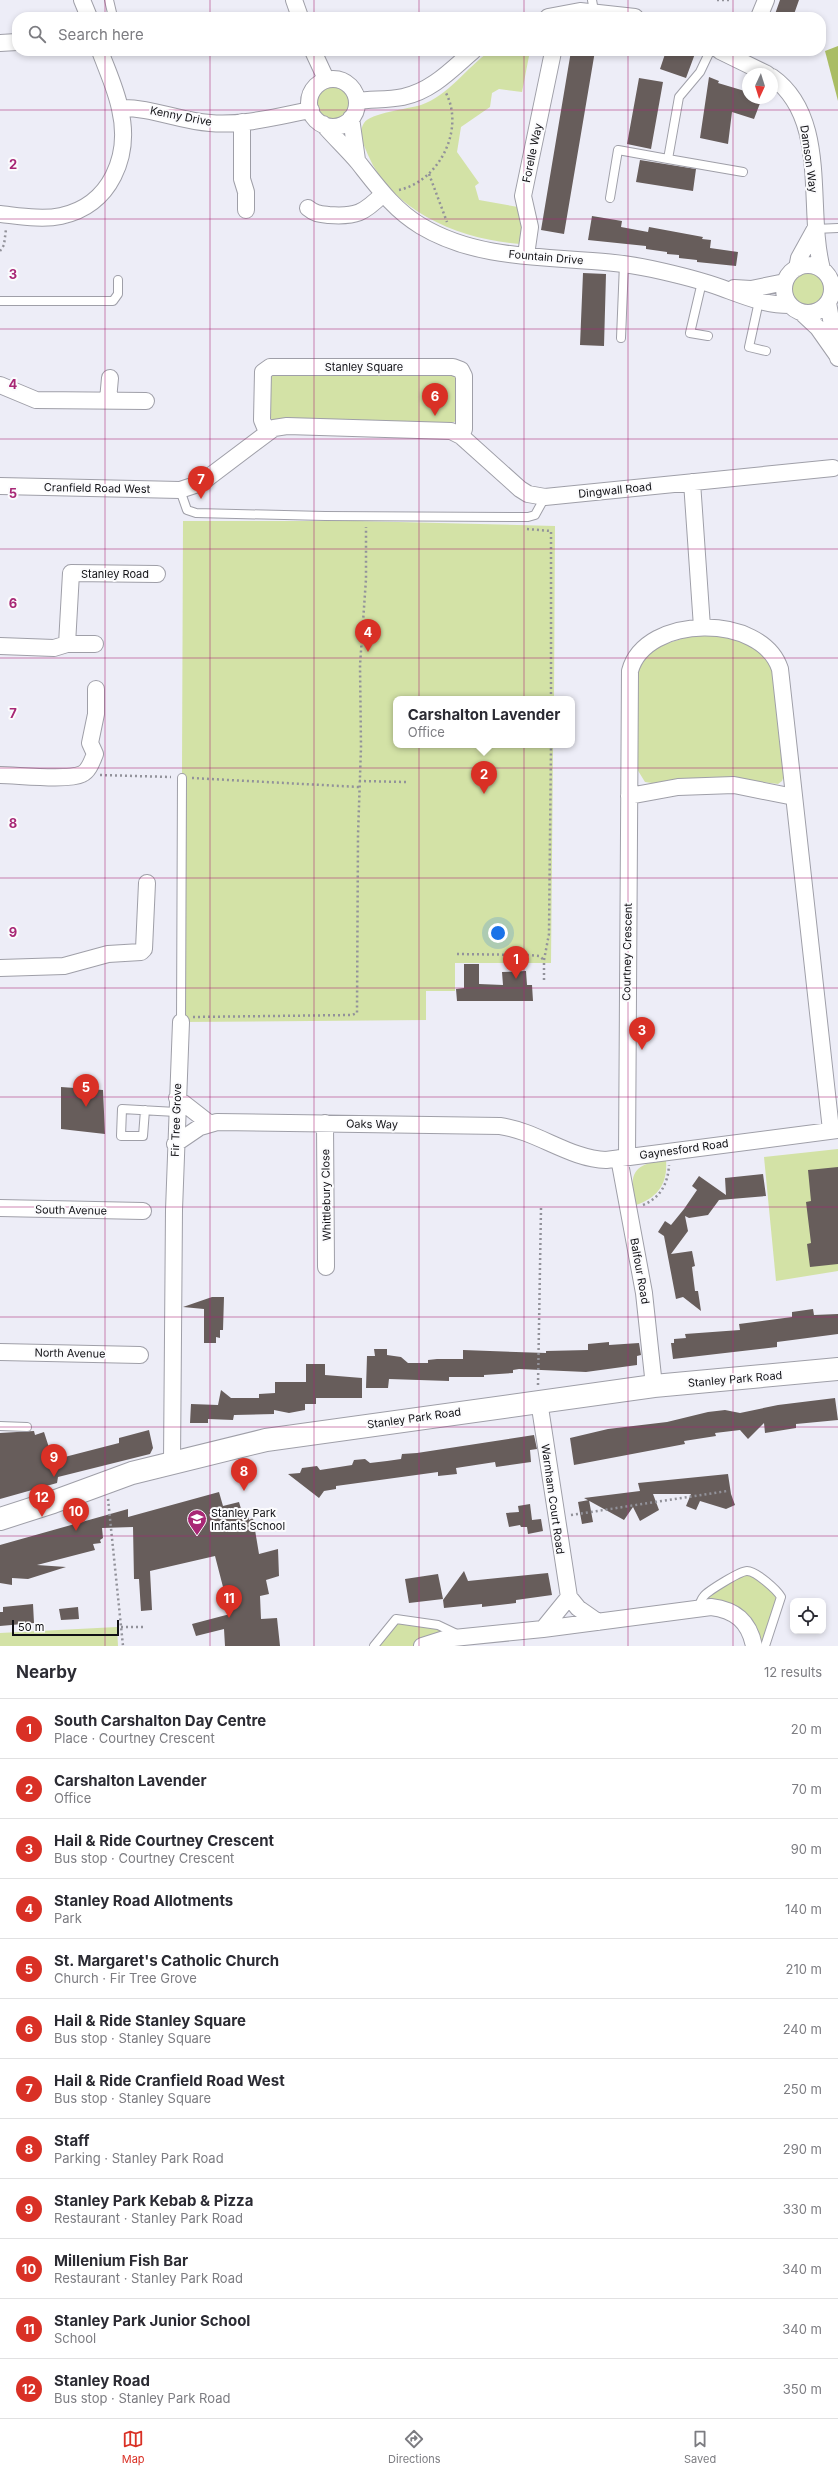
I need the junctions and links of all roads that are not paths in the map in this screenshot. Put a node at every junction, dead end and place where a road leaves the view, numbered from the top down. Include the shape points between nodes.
1 (109, 0) edge
2 (294, 0) edge
3 (766, 0) edge
4 (593, 6) edge
5 (112, 12) edge
6 (298, 12) edge
7 (569, 12) edge
8 (616, 12) edge
9 (762, 12) edge
10 (12, 42) edge
11 (0, 43) edge
12 (102, 56) edge
13 (315, 56) edge
14 (467, 56) edge
15 (552, 56) edge
16 (708, 56) edge
17 (744, 56) edge
18 (759, 68) edge
19 (326, 79) junction
20 (778, 83) edge
21 (357, 101) junction
22 (120, 108) junction
23 (311, 110) junction
24 (351, 118) junction
25 (242, 122) junction
26 (323, 124) junction
27 (668, 159) junction
28 (357, 160) junction
29 (743, 172) dead end
30 (383, 194) junction
31 (610, 198) dead end
32 (308, 208) dead end
33 (246, 210) dead end
34 (4, 214) edge
35 (815, 228) junction
36 (838, 228) edge
37 (526, 255) junction
38 (624, 264) junction
39 (797, 268) junction
40 (822, 269) junction
41 (118, 280) dead end
42 (702, 282) junction
43 (785, 282) junction
44 (722, 288) junction
45 (0, 301) edge
46 (759, 301) junction
47 (828, 303) junction
48 (789, 305) junction
49 (803, 314) junction
50 (708, 336) dead end
51 (621, 338) dead end
52 (766, 351) dead end
53 (838, 357) edge
54 (110, 378) dead end
55 (0, 385) edge
56 (108, 400) junction
57 (146, 401) dead end
58 (267, 432) junction
59 (461, 436) junction
60 (833, 468) dead end
61 (692, 482) junction
62 (0, 486) edge
63 (187, 488) junction
64 (542, 497) junction
65 (157, 574) dead end
66 (702, 627) junction
67 (67, 644) junction
68 (95, 644) dead end
69 (0, 646) edge
70 (96, 689) dead end
71 (0, 775) edge
72 (182, 778) road end
73 (629, 796) junction
74 (794, 797) junction
75 (147, 883) dead end
76 (0, 968) edge
77 (181, 1018) joint
78 (177, 1105) junction
79 (145, 1110) dead end
80 (209, 1123) junction
81 (325, 1123) junction
82 (835, 1130) edge
83 (535, 1134) joint
84 (175, 1144) junction
85 (623, 1157) junction
86 (0, 1208) edge
87 (143, 1211) dead end
88 (326, 1267) dead end
89 (0, 1352) edge
90 (140, 1355) dead end
91 (838, 1369) edge
92 (654, 1386) junction
93 (539, 1401) junction
94 (0, 1426) edge
95 (26, 1426) dead end
96 (172, 1462) junction
97 (0, 1519) edge
98 (569, 1597) junction
99 (698, 1608) junction
100 (598, 1622) junction
101 (543, 1629) junction
102 (462, 1637) junction
103 (374, 1646) edge
104 (422, 1646) edge
105 (754, 1646) edge
106 (765, 1646) edge

1 - 5 lane
2 - 6 street
3 - 9 street
4 - 7 street
4 - 8 street
10 - 11 street
12 - 22 street
13 - 19 street
14 - 21 street via 439,81 424,90 405,97
15 - 37 street, Forelle Way via 523,196 530,227
16 - 27 lane via 700,72 679,96
17 - 18 street
19 - 21 street via 346,82 355,91
19 - 23 street via 317,85 311,95
20 - 35 street, Damson Way via 795,99 806,124 816,204
21 - 24 street
22 - 25 street, Kenny Drive via 146,109 210,123
22 - 34 street via 122,152 116,173 99,197 80,210 59,217
23 - 25 street, Kenny Drive
23 - 26 street via 316,120
24 - 26 street via 340,126
24 - 28 street, Fountain Drive
25 - 33 street via 242,179 246,192
26 - 28 street, Fountain Drive
27 - 29 lane
27 - 31 lane via 618,150
28 - 30 street, Fountain Drive
30 - 32 street via 368,208 350,216 317,214
30 - 37 street, Fountain Drive via 421,226 450,240 482,250
35 - 36 lane
35 - 39 street, Damson Way via 799,258
35 - 40 street, Damson Way
37 - 38 street, Fountain Drive
38 - 42 street, Fountain Drive
38 - 51 lane
39 - 40 street via 808,265
39 - 43 street via 789,274
40 - 47 street via 833,286
41 - 45 lane via 118,294 113,301
42 - 44 street, Fountain Drive
42 - 50 lane via 690,333
43 - 44 street, Fountain Drive via 751,289
43 - 48 street via 784,290
44 - 46 street, Fountain Drive
46 - 48 street, Fountain Drive via 773,305
46 - 52 lane via 749,348
47 - 49 street via 815,313
47 - 53 street
48 - 49 street
49 - 53 street via 818,328
54 - 56 street
55 - 56 street via 36,400
56 - 57 street
58 - 59 street via 287,426 446,430
58 - 59 street, Stanley Square via 262,420 263,372 270,367 453,367 461,370 464,376 464,429
58 - 63 street
59 - 64 street via 520,489
60 - 61 street, Dingwall Road
61 - 64 street, Dingwall Road
61 - 66 street
62 - 63 street, Cranfield Road West
63 - 64 lane via 188,510 196,513 528,517 536,516
65 - 67 street, Stanley Road via 71,573
66 - 73 street, Courtney Crescent via 682,630 652,642 644,647 633,661 630,680
66 - 74 street, Courtney Crescent via 726,629 750,637 767,647 778,662
67 - 68 street
67 - 69 street via 54,648
70 - 71 street via 96,714 90,743 95,754 86,771 66,777
72 - 77 lane, Fir Tree Grove
73 - 74 street via 678,787 734,785
73 - 85 street, Courtney Crescent
74 - 82 street, Courtney Crescent
75 - 76 street via 144,949 141,952 108,954 64,966
77 - 78 street, Fir Tree Grove
78 - 79 lane
78 - 80 street
78 - 84 street, Fir Tree Grove
80 - 81 street, Oaks Way
80 - 84 street
81 - 83 street, Oaks Way via 500,1126
81 - 88 street, Whittlebury Close
82 - 85 street, Gaynesford Road
83 - 85 street, Gaynesford Road via 588,1158
84 - 96 street, Fir Tree Grove
85 - 92 street, Balfour Road via 644,1293
86 - 87 street, South Avenue
89 - 90 street, North Avenue
91 - 92 street, Stanley Park Road
92 - 93 street, Stanley Park Road
93 - 96 street, Stanley Park Road via 266,1440
93 - 98 street, Warnham Court Road
94 - 95 lane
96 - 97 street, Stanley Park Road via 105,1481 54,1502
98 - 100 street via 578,1608
98 - 101 street
99 - 100 street
99 - 105 street via 726,1609 740,1617
99 - 106 lane via 704,1596 747,1571 754,1573 777,1590 781,1597
100 - 101 street
101 - 102 street
102 - 103 lane via 438,1625 396,1619
102 - 104 street

